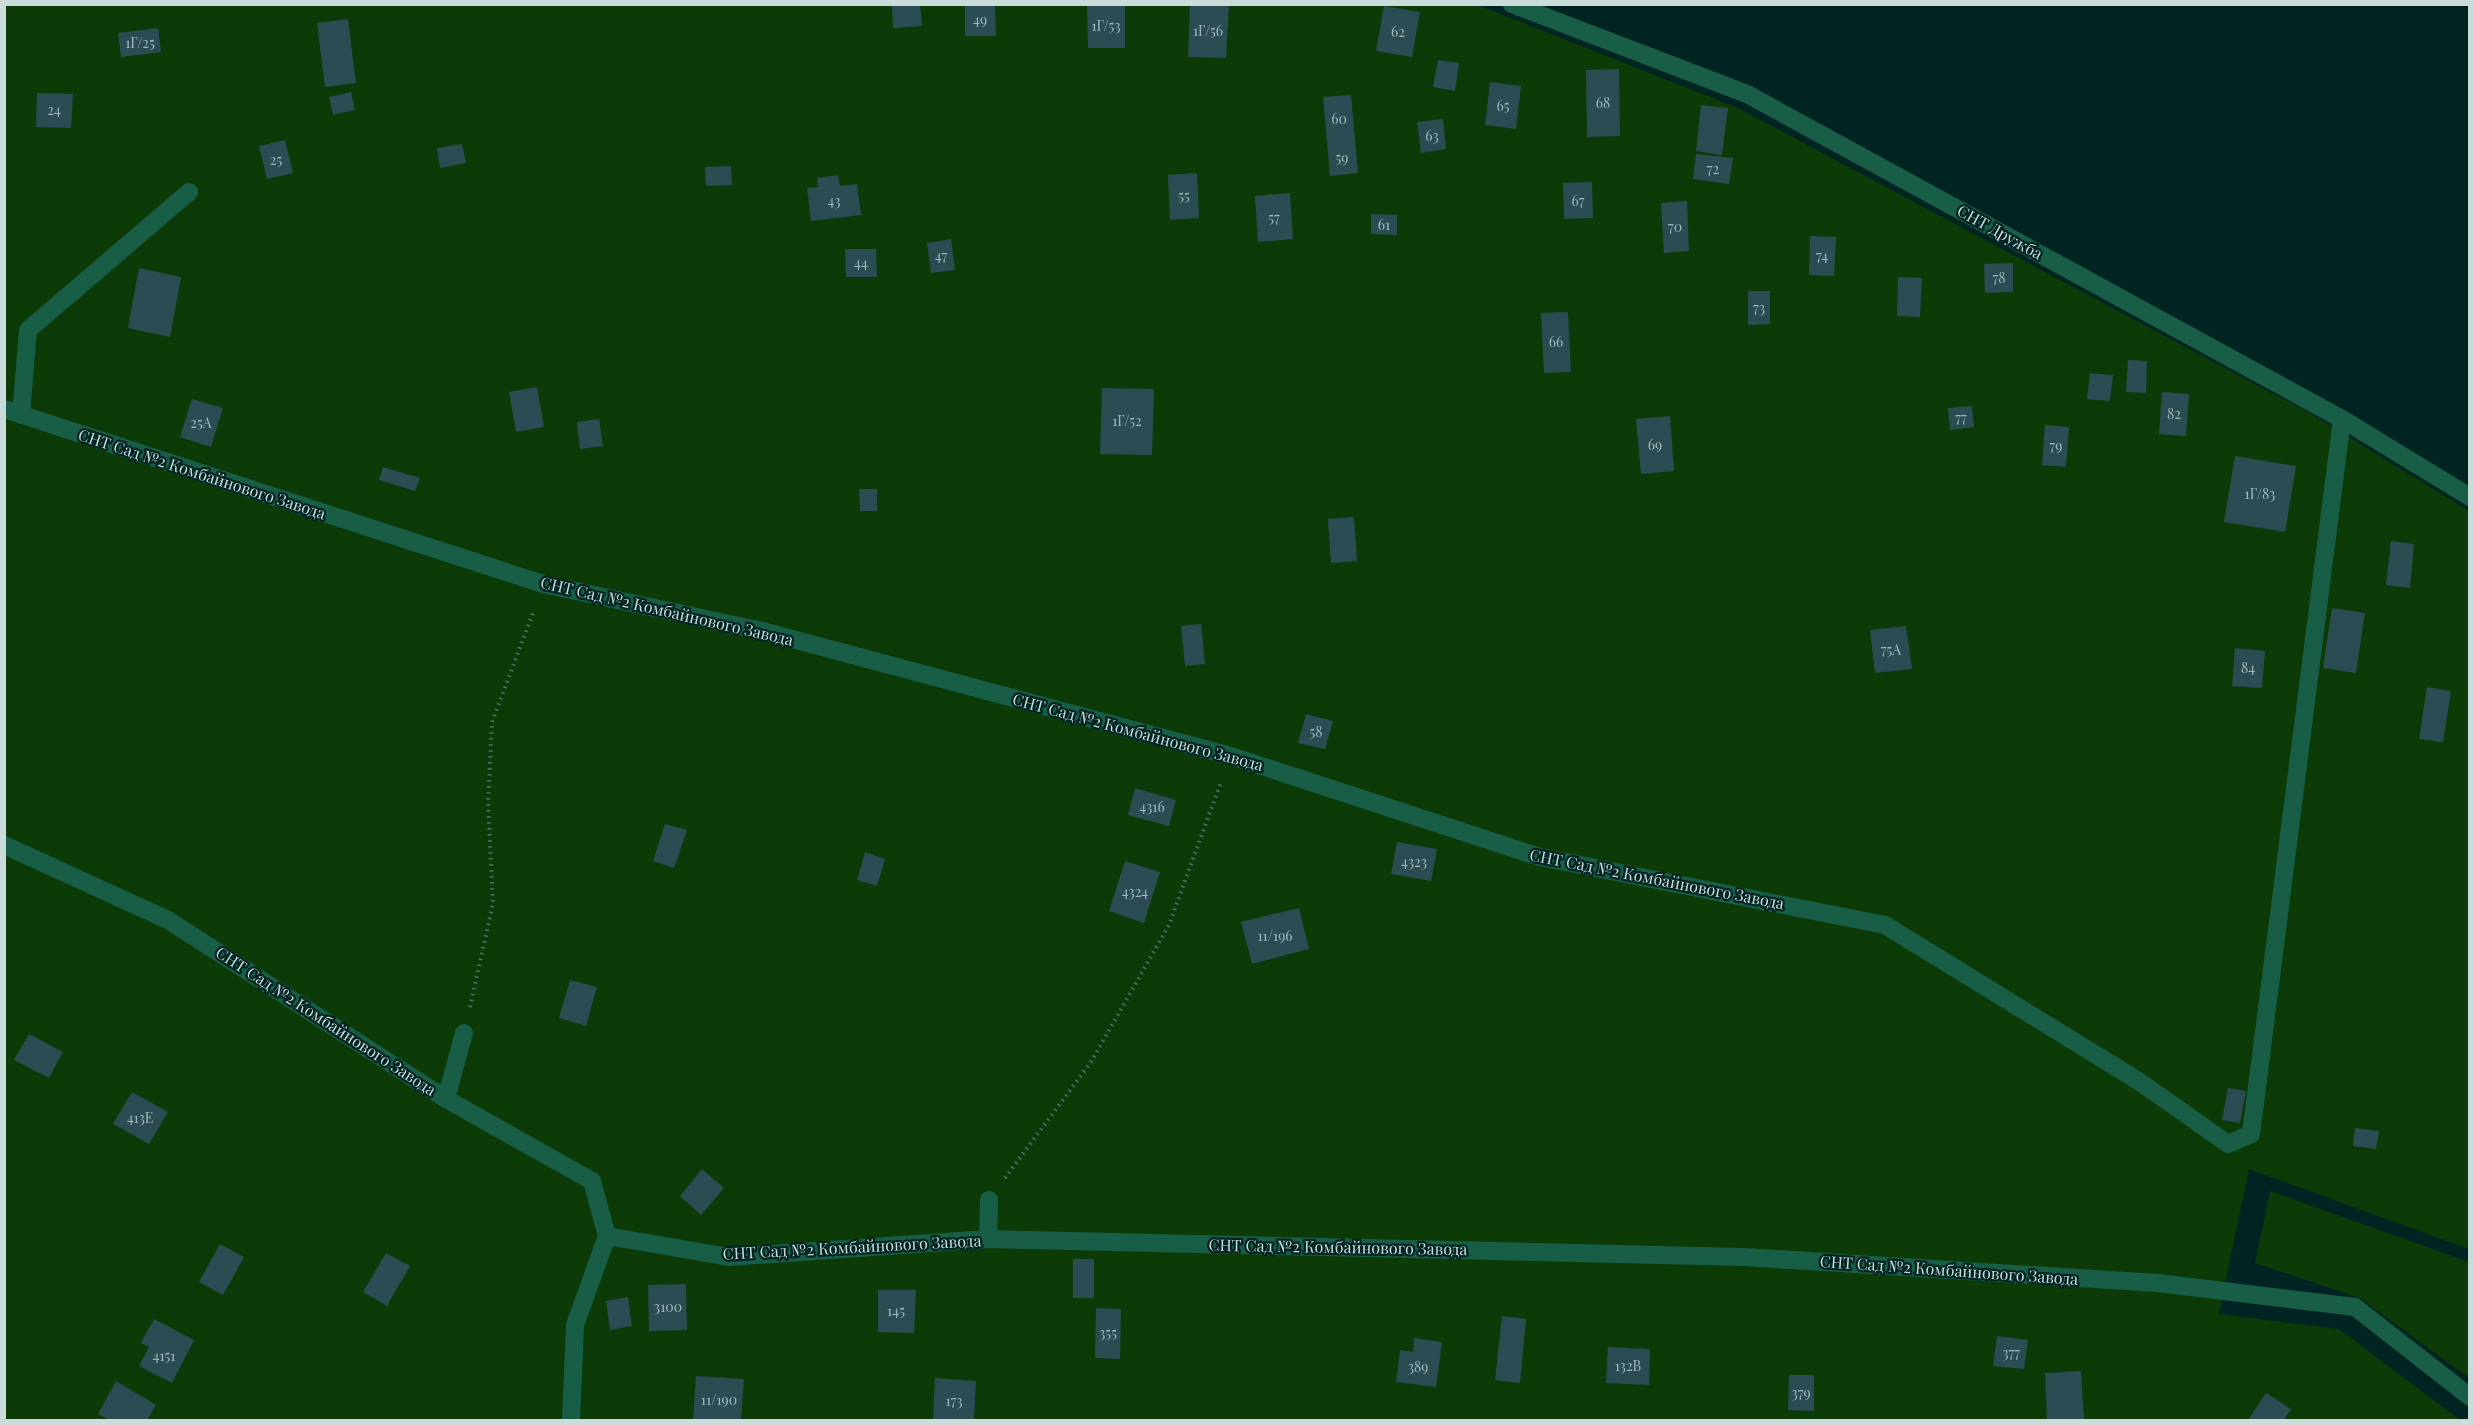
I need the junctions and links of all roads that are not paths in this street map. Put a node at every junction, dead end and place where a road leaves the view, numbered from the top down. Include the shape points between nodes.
1 (1512, 4) edge
2 (189, 192) dead end
3 (13, 412) edge
4 (2342, 419) junction
5 (2469, 497) edge
6 (4, 845) edge
7 (464, 1033) road end
8 (446, 1099) junction
9 (989, 1200) road end
10 (607, 1236) junction
11 (988, 1239) junction
12 (2469, 1397) edge
13 (571, 1420) edge

1 - 4 street, СНТ Дружба via 1748,94
2 - 3 street via 28,330
3 - 4 street, СНТ Сад №2 Комбайнового Завода via 543,584 762,631 1231,756 1540,858 1885,925 2140,1082 2228,1144 2251,1134
4 - 5 street, СНТ Дружба
6 - 8 street, СНТ Сад №2 Комбайнового Завода via 168,920
7 - 8 street
8 - 10 street, СНТ Сад №2 Комбайнового Завода via 592,1181
9 - 11 street
10 - 11 street, СНТ Сад №2 Комбайнового Завода via 729,1257
10 - 13 street via 575,1324
11 - 12 street, СНТ Сад №2 Комбайнового Завода via 1744,1257 2158,1283 2355,1307

